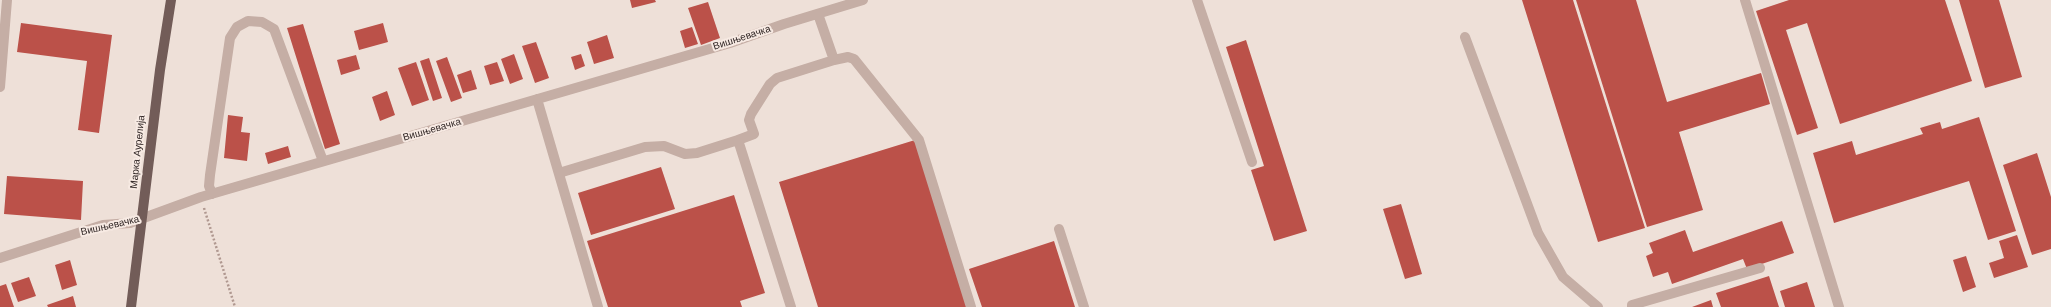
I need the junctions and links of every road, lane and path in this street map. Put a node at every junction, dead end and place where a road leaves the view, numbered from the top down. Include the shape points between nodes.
1 (7, 0) edge
2 (171, 0) edge
3 (863, 0) edge
4 (1197, 0) edge
5 (1745, 0) edge
6 (818, 14) junction
7 (1465, 37) dead end
8 (834, 60) junction
9 (0, 88) edge
10 (537, 99) junction
11 (738, 140) junction
12 (323, 162) junction
13 (1252, 162) dead end
14 (559, 173) junction
15 (212, 194) junction
16 (201, 198) junction
17 (143, 218) junction
18 (1059, 229) dead end
19 (0, 258) edge
20 (1760, 268) dead end
21 (131, 307) edge
22 (235, 307) edge
23 (598, 307) edge
24 (791, 307) edge
25 (971, 307) edge
26 (1084, 307) edge
27 (1598, 307) edge
28 (1632, 307) edge
29 (1839, 307) edge

1 - 9 street
2 - 17 main road, Марка Аурелија
3 - 6 street, Вишњевачка
4 - 13 street
5 - 29 street
6 - 8 street
6 - 10 street, Вишњевачка via 730,43
7 - 27 street via 1538,233 1563,277
8 - 11 street via 777,78 770,84 751,114 749,120 754,134
8 - 25 street via 848,57 854,59 919,140
10 - 12 street, Вишњевачка
10 - 14 street
11 - 14 street via 697,153 685,154 664,146 645,147
11 - 24 street
12 - 15 street, Вишњевачка
12 - 15 street via 274,29 262,22 248,21 237,27 230,38 210,175 209,186
14 - 23 street
15 - 16 street, Вишњевачка
16 - 17 street, Вишњевачка
16 - 22 path
17 - 19 street, Вишњевачка via 130,223 103,226
17 - 21 main road, Марка Аурелија
18 - 26 street
20 - 28 street

